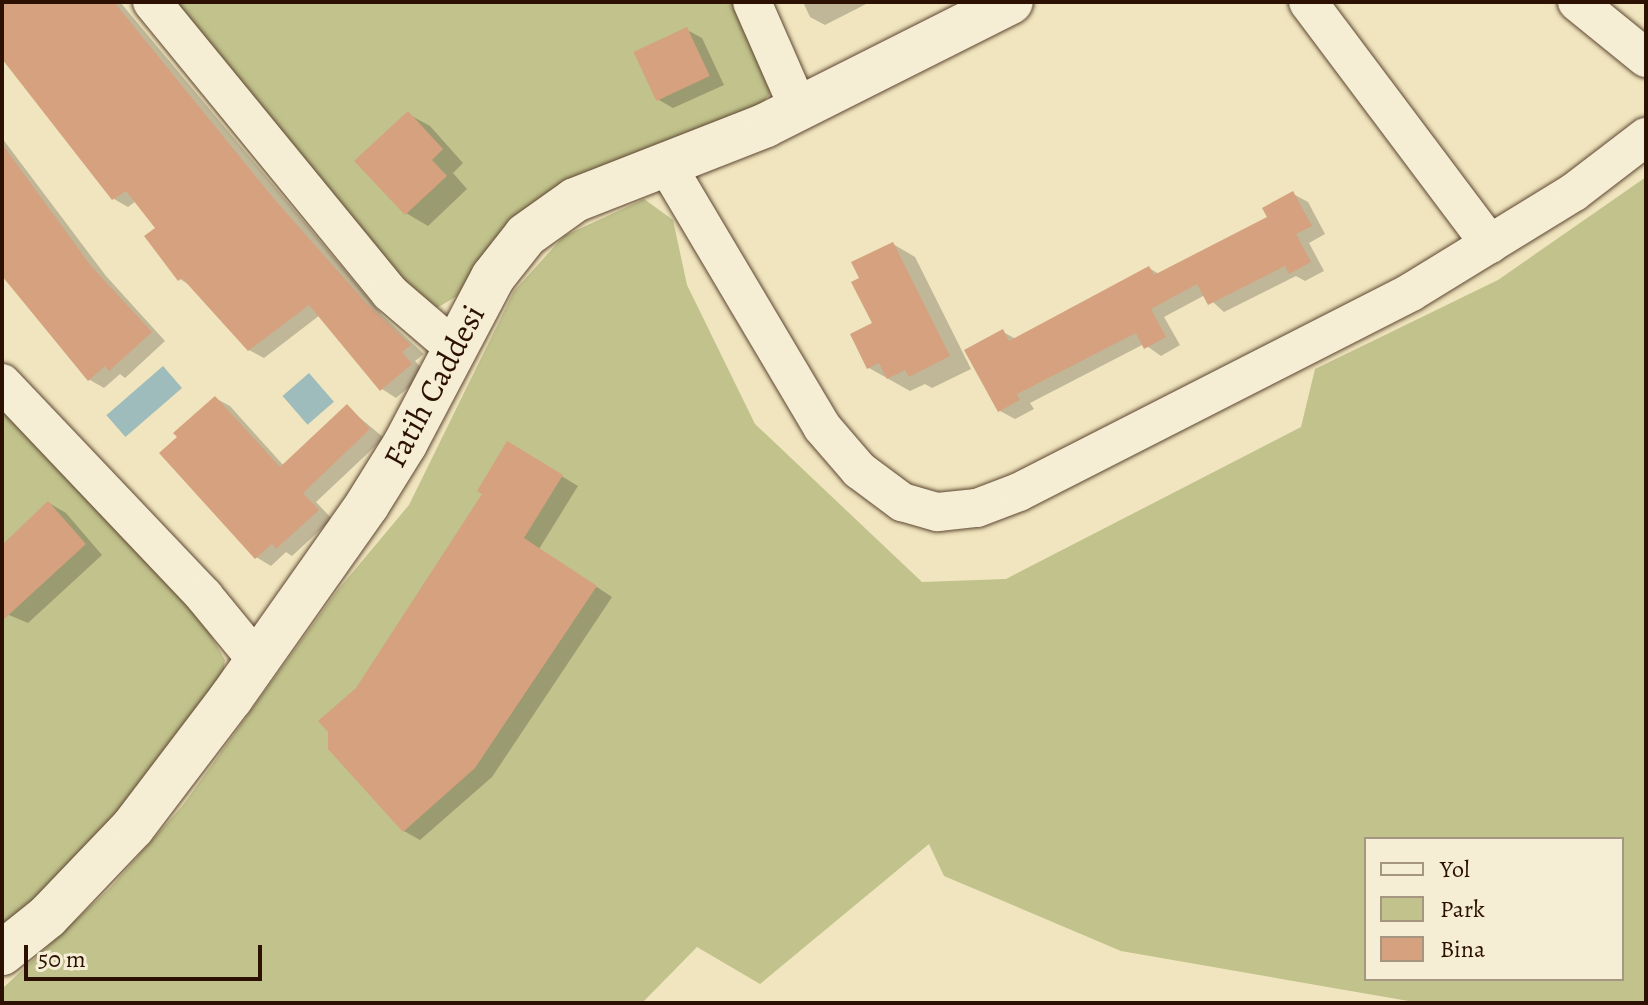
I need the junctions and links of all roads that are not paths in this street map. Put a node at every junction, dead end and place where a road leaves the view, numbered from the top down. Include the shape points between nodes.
1 (152, 2) edge
2 (752, 2) edge
3 (1011, 2) edge
4 (1308, 2) edge
5 (1577, 2) edge
6 (1646, 58) edge
7 (799, 109) junction
8 (1646, 137) edge
9 (666, 164) junction
10 (1490, 244) junction
11 (453, 347) junction
12 (2, 383) edge
13 (255, 658) junction
14 (2, 953) edge

1 - 11 street via 390,293
2 - 7 street
3 - 7 street, Fatih Caddesi
4 - 10 street
5 - 6 street
7 - 9 street, Fatih Caddesi
8 - 10 street via 1574,192
9 - 10 street via 822,427 859,470 902,502 938,512 977,508 1019,492 1411,292
9 - 11 street, Fatih Caddesi via 575,200 526,235 493,277
11 - 13 street, Fatih Caddesi via 405,444 367,505
12 - 13 street via 204,596
13 - 14 street, Fatih Caddesi via 133,827 47,917

